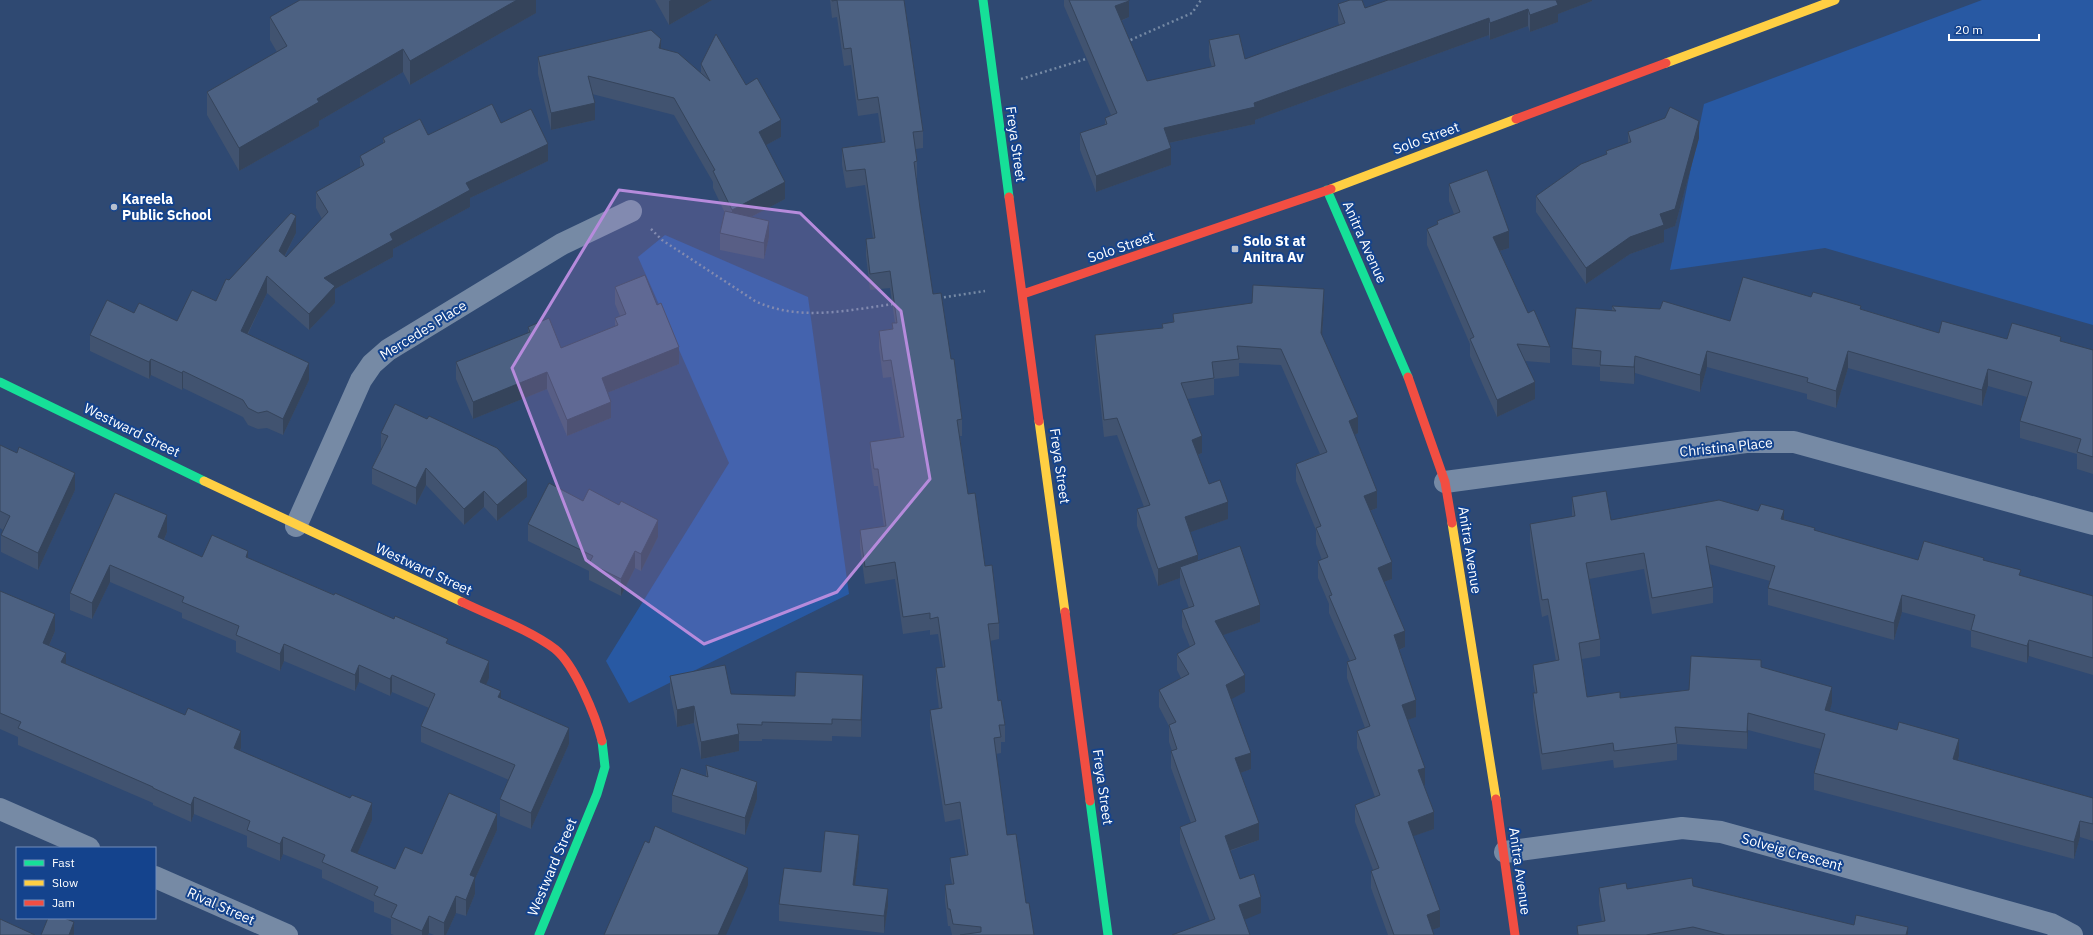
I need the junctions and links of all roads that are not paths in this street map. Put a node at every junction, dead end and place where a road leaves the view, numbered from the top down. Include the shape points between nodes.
1 (983, 0) edge
2 (1835, 0) edge
3 (1327, 190) junction
4 (631, 211) road end
5 (1024, 294) junction
6 (0, 382) edge
7 (1445, 482) junction
8 (2093, 524) edge
9 (296, 526) junction
10 (0, 809) edge
11 (87, 847) edge
12 (1505, 852) junction
13 (156, 877) edge
14 (287, 935) edge
15 (539, 935) edge
16 (1108, 935) edge
17 (1515, 935) edge
18 (2072, 935) edge

1 - 5 street, Freya Street
2 - 3 street, Solo Street
3 - 5 street, Solo Street
3 - 7 street, Anitra Avenue via 1406,371
4 - 9 street, Mercedes Place via 562,244 388,350 372,364 361,380
5 - 16 street, Freya Street
6 - 9 street, Westward Street
7 - 8 street, Christina Place via 1746,442 1794,442
7 - 12 street, Anitra Avenue
9 - 15 street, Westward Street via 524,631 556,650 572,671 591,705 602,740 605,767 597,794
10 - 11 street
12 - 17 street, Anitra Avenue
12 - 18 street, Solveig Crescent via 1682,828 1721,832 2052,924
13 - 14 street, Rival Street

